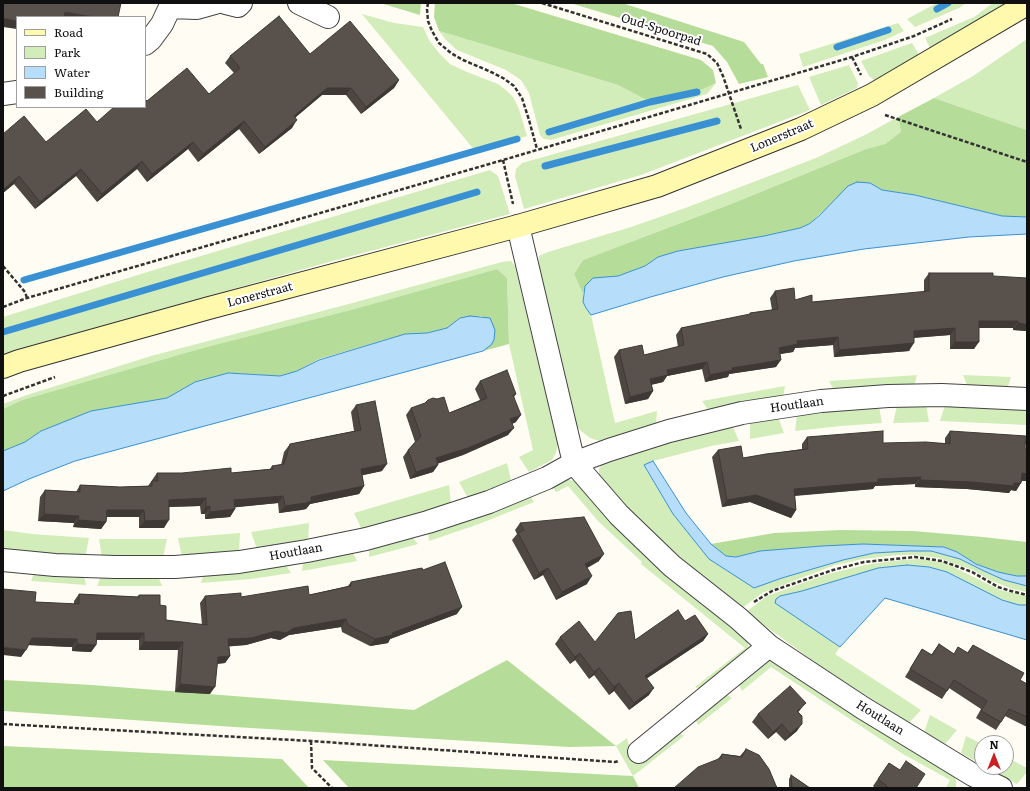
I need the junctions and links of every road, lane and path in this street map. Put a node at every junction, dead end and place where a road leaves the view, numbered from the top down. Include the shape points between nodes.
1 (215, 3) edge
2 (226, 3) edge
3 (241, 3) edge
4 (298, 3) edge
5 (428, 3) edge
6 (542, 3) edge
7 (1027, 4) edge
8 (170, 5) edge
9 (328, 17) dead end
10 (955, 18) dead end
11 (146, 43) edge
12 (16, 92) edge
13 (3, 94) edge
14 (730, 94) junction
15 (883, 114) dead end
16 (537, 149) junction
17 (748, 150) junction
18 (503, 160) junction
19 (1027, 162) edge
20 (518, 226) junction
21 (3, 266) edge
22 (27, 298) junction
23 (3, 307) edge
24 (3, 367) edge
25 (1027, 399) edge
26 (574, 463) junction
27 (3, 560) edge
28 (1027, 595) edge
29 (738, 618) junction
30 (769, 646) junction
31 (3, 724) edge
32 (311, 741) junction
33 (639, 752) joint
34 (969, 781) edge
35 (332, 788) edge
36 (1001, 788) edge

1 - 8 street via 197,8
2 - 3 street via 238,6
4 - 9 street
5 - 16 path via 428,20 439,43 462,60 489,71 514,86 522,98
6 - 14 path, Oud-Spoorpad via 707,54 717,63
7 - 17 street, Lonerstraat via 872,95 801,129
8 - 11 street via 162,24
10 - 14 path via 880,48
12 - 13 street
14 - 16 path
14 - 17 path, Oud-Spoorpad
15 - 19 path
16 - 18 path
17 - 20 street, Lonerstraat via 657,186
18 - 20 path
18 - 22 path
20 - 24 street, Lonerstraat via 209,308
20 - 26 street, Houtlaan
21 - 22 path
22 - 23 path
25 - 26 street, Houtlaan via 942,395 888,396 742,413 669,431
26 - 27 street, Houtlaan via 547,478 497,499 441,518 366,539 307,551 239,562 175,567 55,565
26 - 29 street, Houtlaan via 619,515 672,566
28 - 29 path via 998,587 972,572 942,561 915,557 899,558 864,562 833,570 772,591 745,609
29 - 30 street, Houtlaan
30 - 33 street
30 - 34 street, Houtlaan
31 - 32 path
32 - 33 path via 615,762
32 - 35 path via 312,768
34 - 36 street, Houtlaan

